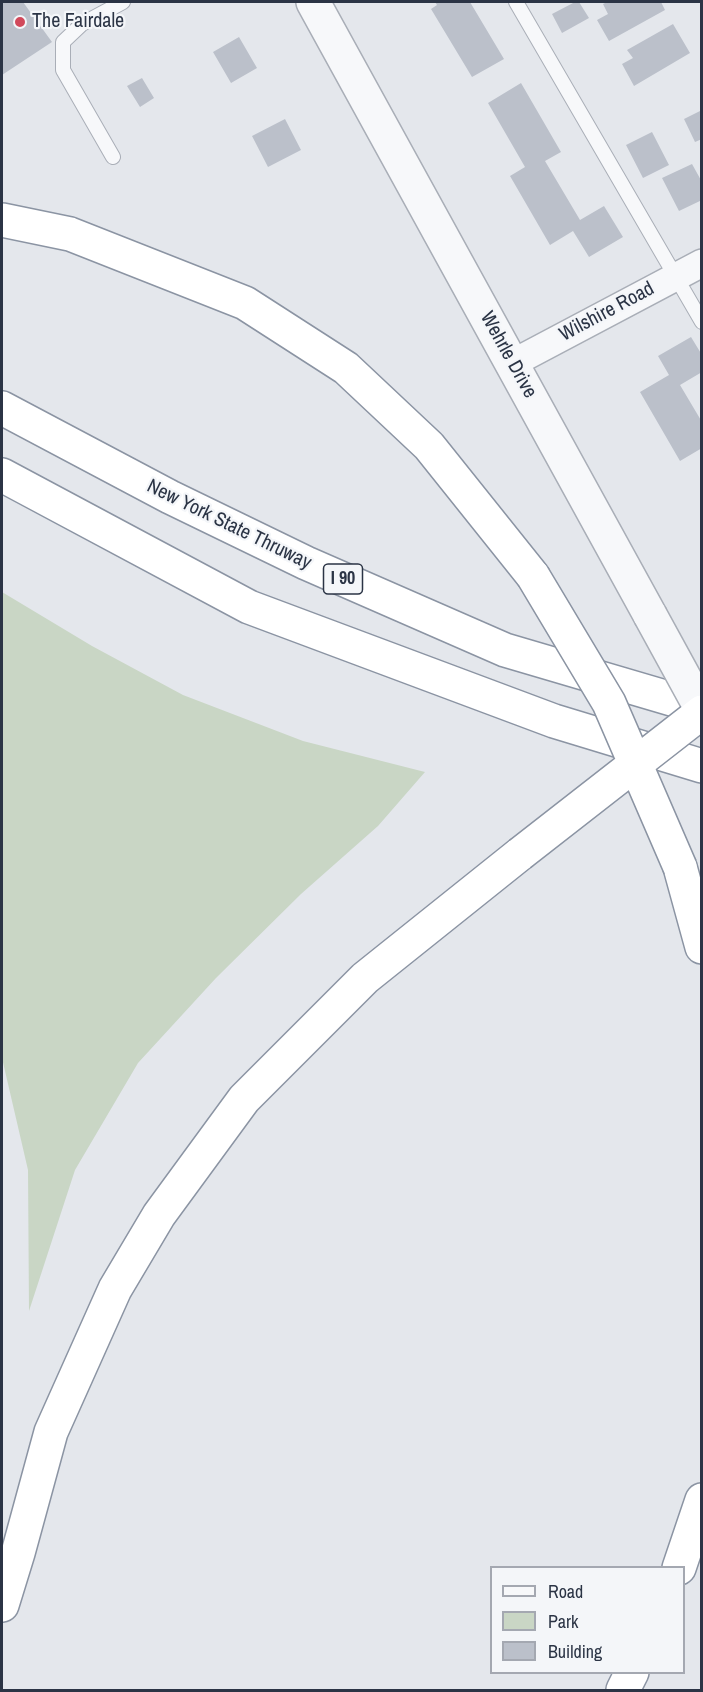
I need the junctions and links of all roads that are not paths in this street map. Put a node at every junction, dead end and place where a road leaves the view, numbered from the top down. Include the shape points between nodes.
1 (123, 2) edge
2 (313, 2) edge
3 (516, 2) edge
4 (112, 157) dead end
5 (2, 220) edge
6 (702, 262) edge
7 (674, 276) junction
8 (702, 321) edge
9 (513, 363) junction
10 (2, 408) edge
11 (2, 475) edge
12 (702, 710) edge
13 (702, 765) edge
14 (702, 947) edge
15 (702, 1500) edge
16 (680, 1566) edge
17 (2, 1605) edge
18 (631, 1674) edge
19 (623, 1690) edge

1 - 4 lane via 82,24 63,42 63,70
2 - 9 street, Wehrle Drive
3 - 7 lane
5 - 14 highway, bridge via 70,234 245,303 346,368 429,446 533,576 609,704 680,867
6 - 7 street, Wilshire Road
7 - 8 lane
7 - 9 street, Wilshire Road
9 - 12 street, Wehrle Drive, bridge
10 - 12 highway, New York State Thruway / I 90 via 306,563 505,650
11 - 13 highway via 249,607 554,722
12 - 17 highway, bridge via 365,978 244,1099 159,1215 115,1289 51,1432
15 - 16 highway
18 - 19 highway

